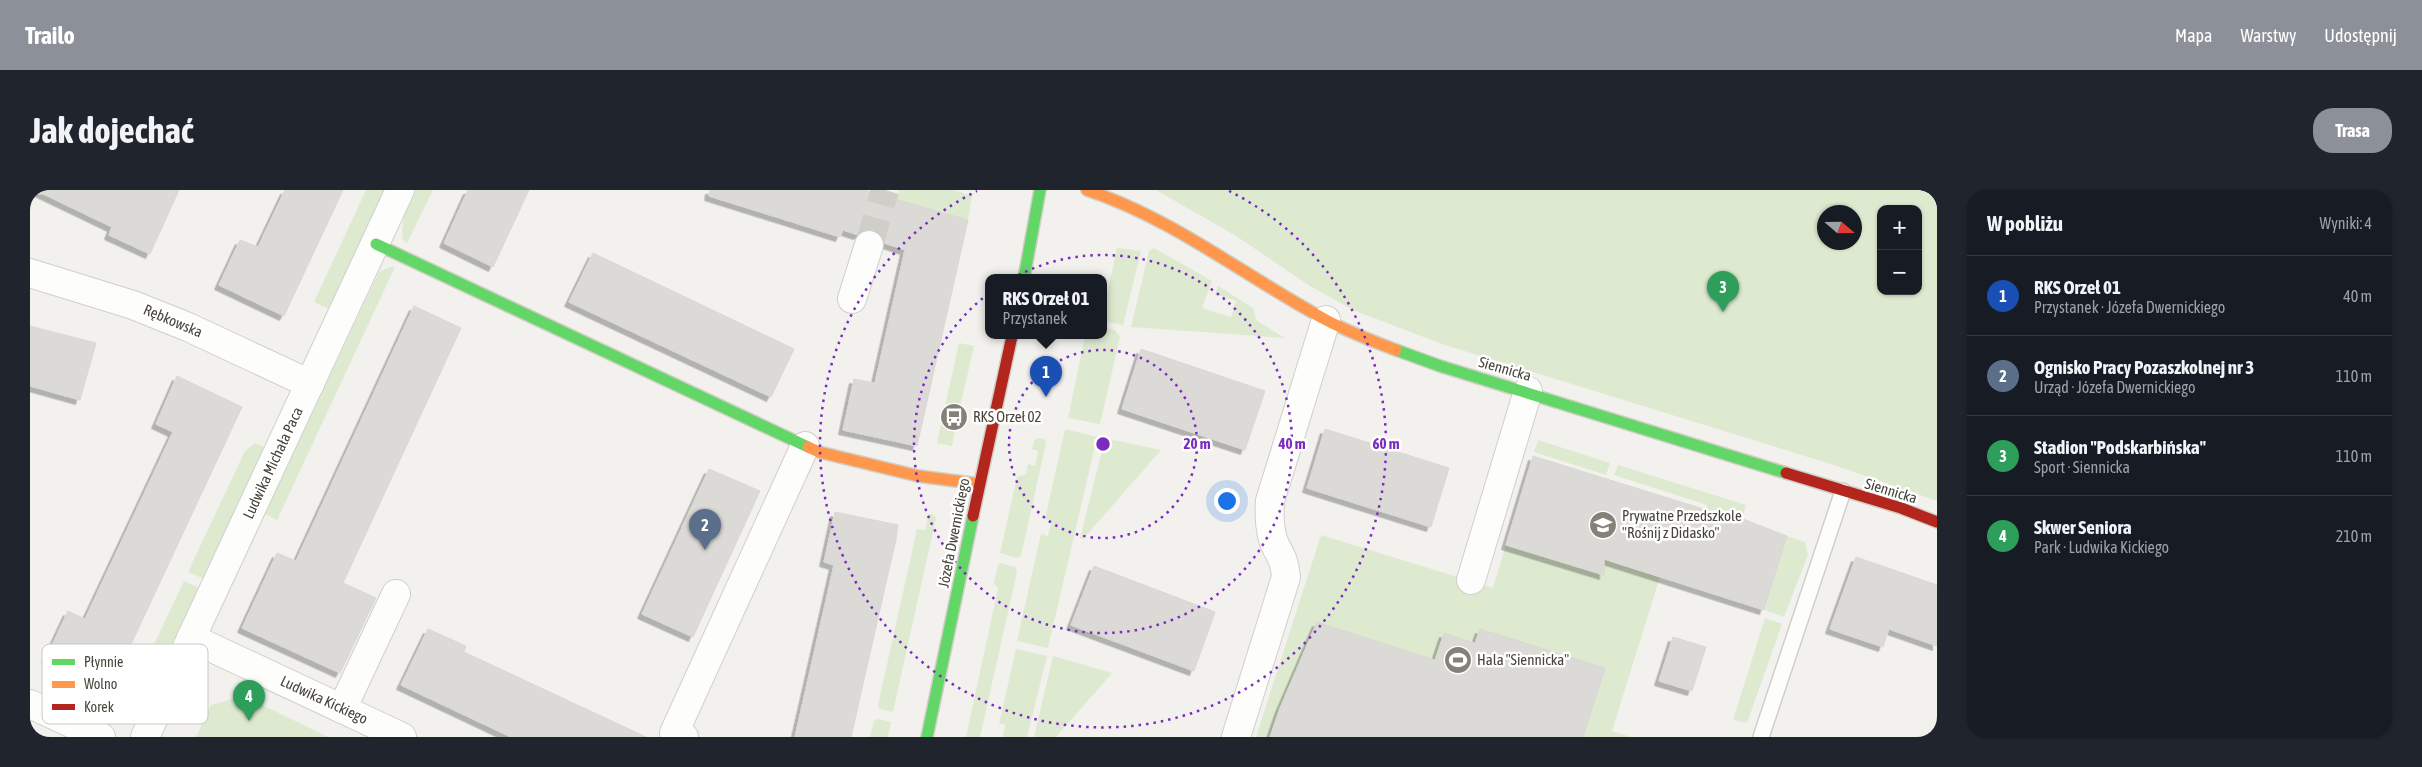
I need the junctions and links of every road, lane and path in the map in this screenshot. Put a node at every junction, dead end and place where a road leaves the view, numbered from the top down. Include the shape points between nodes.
1 (400, 190) edge
2 (1040, 190) edge
3 (1087, 190) edge
4 (376, 244) junction
5 (869, 244) tunnel mouth
6 (30, 258) edge
7 (30, 273) edge
8 (1025, 274) edge
9 (58, 282) junction
10 (852, 299) dead end
11 (1326, 320) junction
12 (1011, 339) edge
13 (310, 384) junction
14 (1528, 391) junction
15 (805, 446) junction
16 (979, 484) junction
17 (1843, 491) junction
18 (1937, 522) edge
19 (1471, 580) dead end
20 (396, 594) dead end
21 (191, 638) junction
22 (188, 644) edge
23 (204, 644) edge
24 (208, 646) edge
25 (30, 704) edge
26 (342, 709) junction
27 (42, 710) edge
28 (73, 724) edge
29 (151, 724) edge
30 (101, 737) edge
31 (145, 737) edge
32 (402, 737) edge
33 (684, 737) edge
34 (927, 737) edge
35 (1236, 737) edge
36 (1761, 737) edge

1 - 4 street, Ludwika Michała Paca
2 - 8 street
3 - 11 street, Siennicka via 1190,237
4 - 13 street, Ludwika Michała Paca
4 - 15 street
5 - 10 street
6 - 9 street
7 - 9 street, Rębkowska
9 - 13 street, Rębkowska via 142,309
11 - 14 street, Siennicka via 1440,366
11 - 35 street via 1270,501 1269,521 1276,547 1282,554 1286,576
12 - 16 street, Józefa Dwernickiego
13 - 21 street, Ludwika Michała Paca
14 - 17 street, Siennicka
14 - 19 street
15 - 16 street via 831,456 899,471
15 - 33 street via 674,733
16 - 34 street, Józefa Dwernickiego
17 - 18 street, Siennicka
17 - 36 lane
20 - 26 street
21 - 22 street, Ludwika Michała Paca
21 - 23 street, Ludwika Kickiego
24 - 26 street, Ludwika Kickiego
25 - 27 street
26 - 32 street, Ludwika Kickiego
28 - 30 street
29 - 31 street, Ludwika Michała Paca

